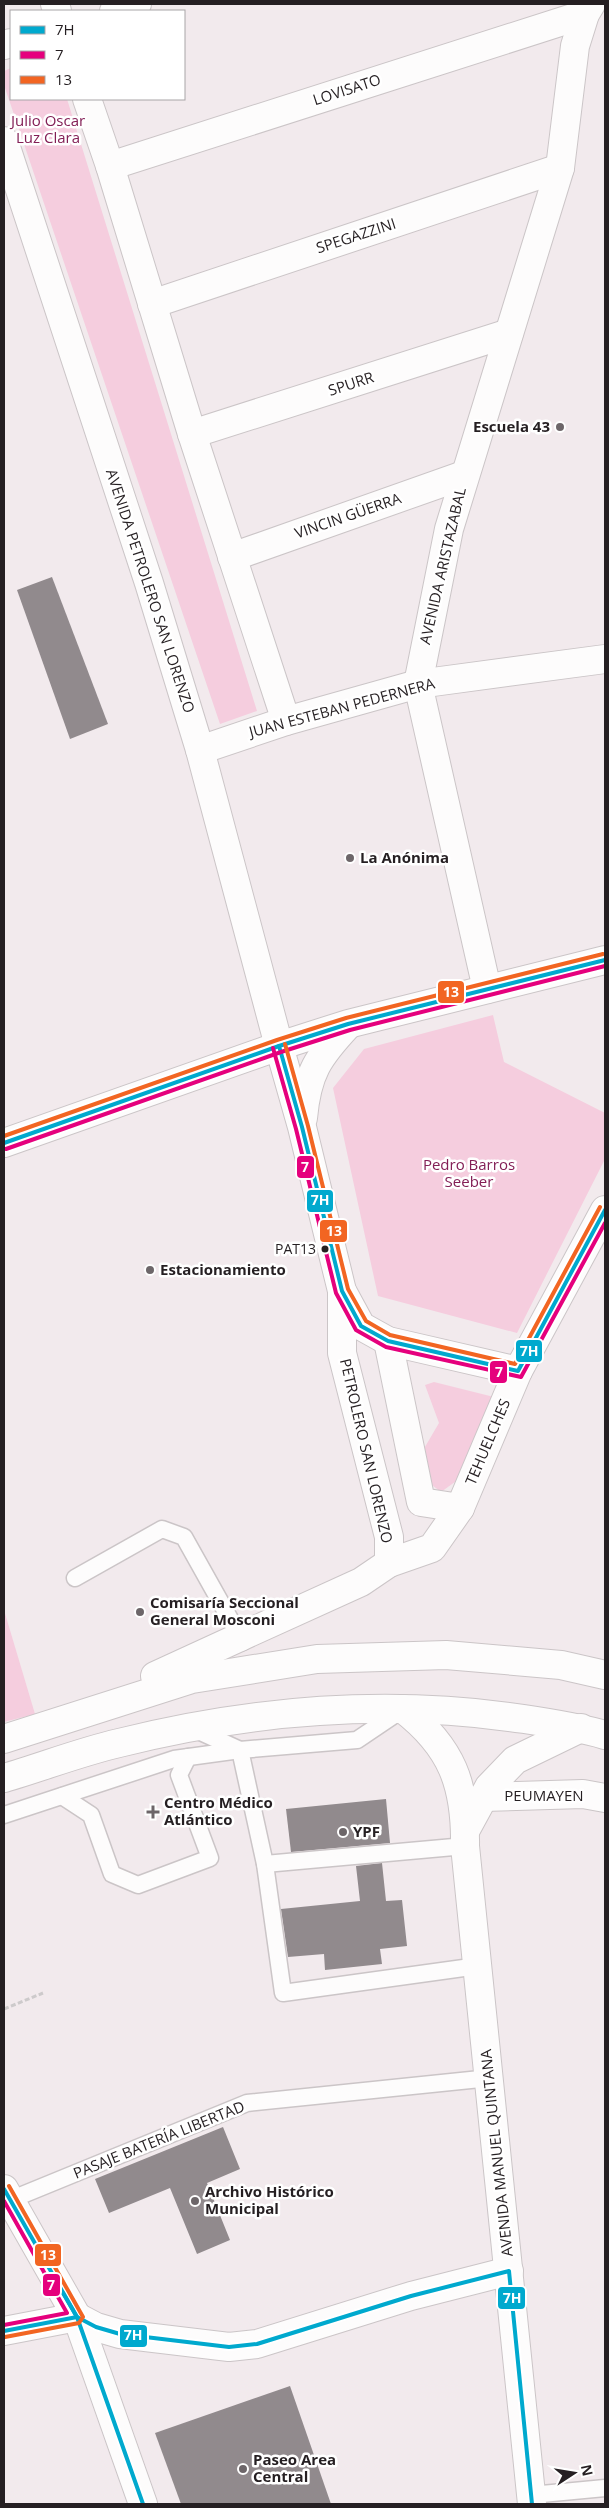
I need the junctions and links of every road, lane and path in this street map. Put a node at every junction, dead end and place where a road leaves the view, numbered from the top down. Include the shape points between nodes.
1 (137, 4) edge
2 (586, 7) edge
3 (117, 10) edge
4 (87, 100) edge
5 (4, 141) edge
6 (110, 166) junction
7 (560, 168) junction
8 (152, 304) junction
9 (509, 334) junction
10 (192, 434) junction
11 (464, 475) junction
12 (232, 557) junction
13 (605, 659) edge
14 (418, 684) junction
15 (286, 721) junction
16 (200, 750) junction
17 (605, 960) edge
18 (487, 989) junction
19 (348, 1024) junction
20 (279, 1046) junction
21 (302, 1127) junction
22 (4, 1143) edge
23 (605, 1210) edge
24 (342, 1291) junction
25 (388, 1340) junction
26 (518, 1371) junction
27 (460, 1508) junction
28 (389, 1563) junction
29 (75, 1578) dead end
30 (240, 1637) junction
31 (605, 1675) edge
32 (403, 1709) junction
33 (39, 1726) junction
34 (190, 1728) junction
35 (593, 1731) edge
36 (4, 1739) edge
37 (240, 1750) junction
38 (188, 1757) junction
39 (4, 1778) edge
40 (62, 1796) junction
41 (483, 1797) junction
42 (605, 1798) edge
43 (4, 1815) edge
44 (465, 1839) junction
45 (265, 1864) junction
46 (478, 1966) junction
47 (43, 1993) dead end
48 (4, 2009) edge
49 (490, 2078) junction
50 (7, 2194) edge
51 (509, 2271) junction
52 (77, 2317) junction
53 (4, 2331) edge
54 (134, 2336) junction
55 (95, 2367) junction
56 (605, 2488) edge
57 (532, 2500) edge
58 (143, 2504) edge

1 - 3 main road
2 - 6 main road, LOVISATO
2 - 7 main road, AVENIDA ARISTAZABAL via 575,46
4 - 6 main road
5 - 16 main road, AVENIDA PETROLERO SAN LORENZO via 149,583
6 - 8 main road
7 - 8 main road, SPEGAZZINI
7 - 9 main road, AVENIDA ARISTAZABAL
8 - 10 main road
9 - 10 main road, SPURR
9 - 11 main road, AVENIDA ARISTAZABAL
10 - 12 main road
11 - 12 main road, VINCIN GÜERRA
11 - 14 main road, AVENIDA ARISTAZABAL via 449,529
12 - 15 main road
13 - 14 main road, JUAN ESTEBAN PEDERNERA
14 - 15 main road, JUAN ESTEBAN PEDERNERA
14 - 18 main road, AVENIDA ARISTAZABAL
15 - 16 main road, JUAN ESTEBAN PEDERNERA
16 - 20 main road, AVENIDA PETROLERO SAN LORENZO
17 - 18 main road
18 - 19 main road
19 - 20 main road
19 - 21 main road via 322,1053 306,1088
20 - 21 main road, PETROLERO SAN LORENZO
20 - 22 main road
21 - 24 main road, PETROLERO SAN LORENZO
23 - 26 main road, TEHUELCHES
24 - 25 main road, PETROLERO SAN LORENZO via 361,1326
24 - 28 main road, PETROLERO SAN LORENZO via 342,1353 389,1537
25 - 26 main road, PETROLERO SAN LORENZO
25 - 27 main road via 421,1502
26 - 27 main road, TEHUELCHES
27 - 28 main road, TEHUELCHES via 432,1548
28 - 30 main road, PETROLERO SAN LORENZO via 361,1582
29 - 30 lane via 162,1529 184,1536
30 - 33 main road, PETROLERO SAN LORENZO
31 - 33 main road via 561,1665 446,1655 317,1659 192,1679
32 - 34 main road via 283,1713
32 - 35 main road via 482,1713
32 - 37 lane via 357,1740
32 - 44 main road, AVENIDA MANUEL QUINTANA via 422,1724 446,1753 465,1806
33 - 36 main road
34 - 37 lane
34 - 39 main road via 118,1743
35 - 41 main road via 514,1760 488,1787
37 - 38 lane
37 - 45 lane
38 - 40 lane
38 - 40 lane via 179,1775 210,1858 138,1885 112,1874 91,1815
40 - 43 lane
41 - 42 main road, PEUMAYEN via 583,1794
41 - 44 main road
44 - 45 lane
44 - 46 main road, AVENIDA MANUEL QUINTANA
45 - 46 lane via 283,1993
46 - 49 main road, AVENIDA MANUEL QUINTANA
47 - 48 path
49 - 50 lane, PASAJE BATERÍA LIBERTAD via 247,2103
49 - 51 main road, AVENIDA MANUEL QUINTANA
50 - 52 main road
51 - 54 main road via 411,2296 256,2344 214,2347
51 - 57 main road, AVENIDA MANUEL QUINTANA
52 - 53 main road
52 - 54 main road via 96,2327
52 - 55 main road
54 - 55 main road via 108,2352
55 - 58 main road
56 - 57 lane

